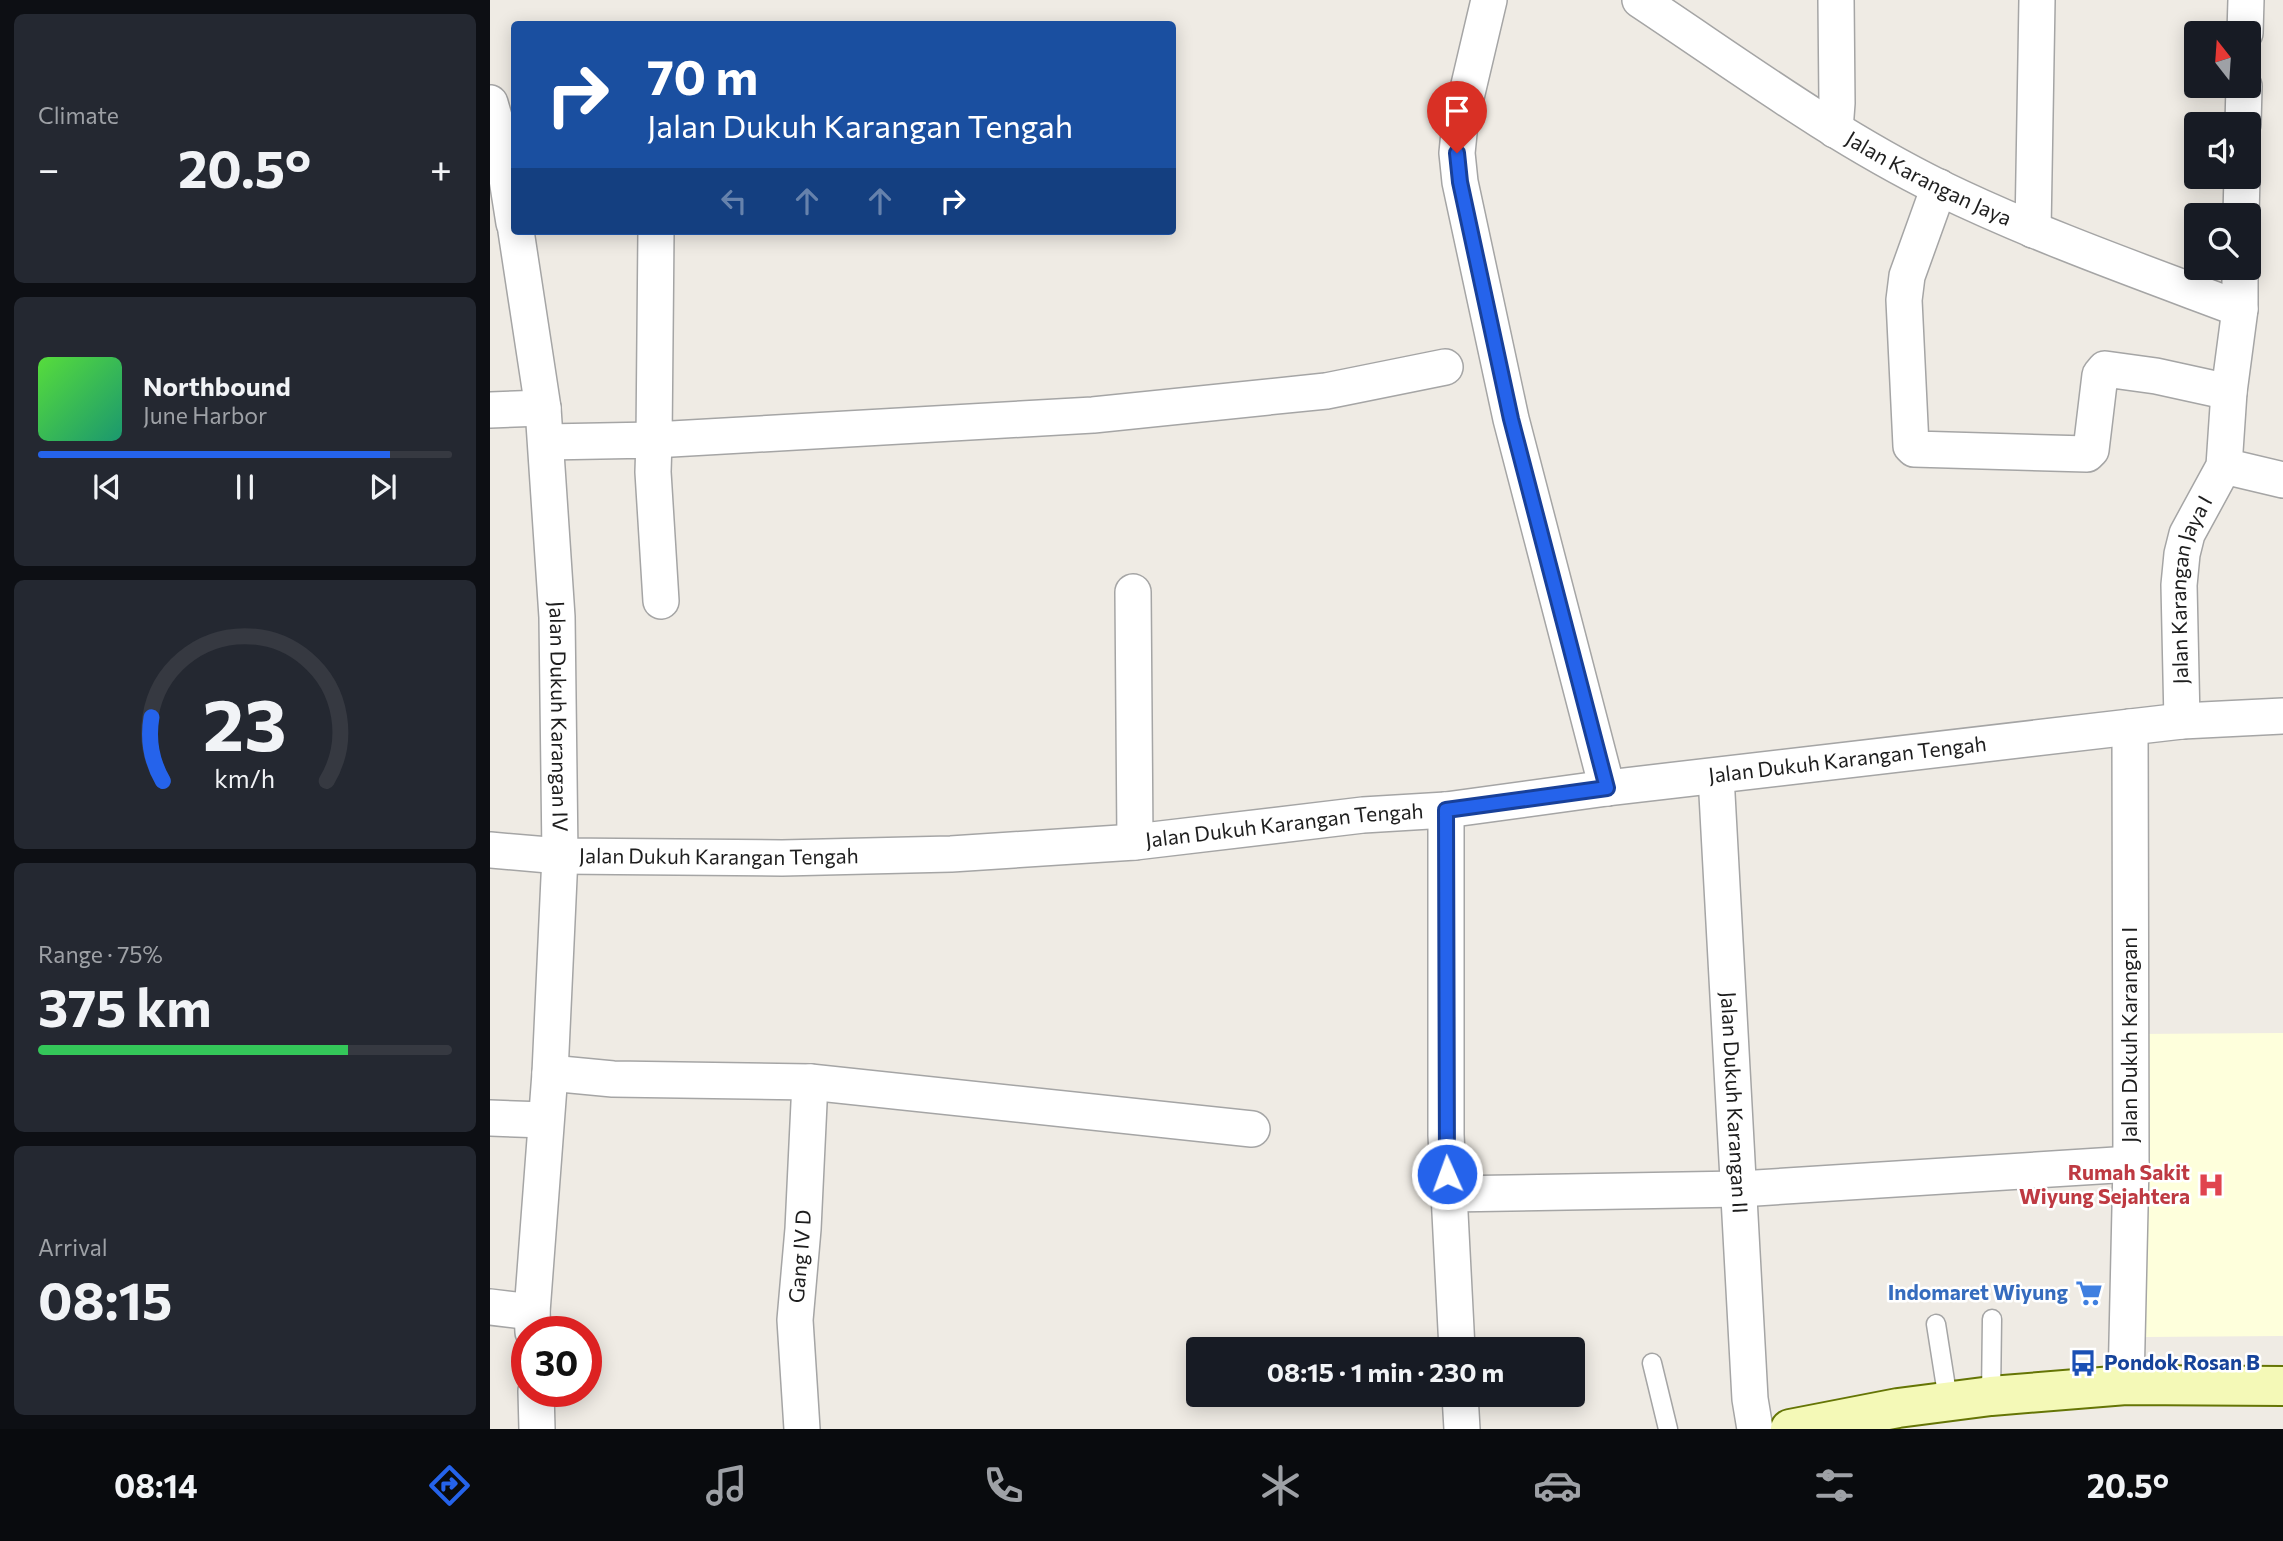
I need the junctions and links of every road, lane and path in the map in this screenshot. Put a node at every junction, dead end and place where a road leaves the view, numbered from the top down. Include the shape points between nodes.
1 (1489, 0) edge
2 (1640, 0) edge
3 (1836, 0) edge
4 (2037, 0) edge
5 (2245, 0) edge
6 (2245, 21) edge
7 (490, 103) edge
8 (1835, 130) junction
9 (1939, 187) junction
10 (511, 204) edge
11 (2033, 230) junction
12 (517, 235) edge
13 (656, 235) edge
14 (2240, 280) edge
15 (2239, 309) junction
16 (1445, 368) dead end
17 (2228, 392) junction
18 (490, 410) edge
19 (545, 425) junction
20 (654, 440) junction
21 (2224, 466) junction
22 (2283, 481) edge
23 (1133, 592) dead end
24 (662, 601) dead end
25 (2283, 716) edge
26 (2182, 721) junction
27 (2130, 727) junction
28 (1717, 776) junction
29 (1607, 788) junction
30 (1446, 810) junction
31 (1135, 842) junction
32 (490, 850) edge
33 (560, 856) junction
34 (550, 1073) junction
35 (810, 1082) junction
36 (490, 1118) edge
37 (545, 1120) junction
38 (1252, 1129) dead end
39 (2130, 1164) junction
40 (1740, 1189) junction
41 (1448, 1194) junction
42 (490, 1307) edge
43 (516, 1316) edge
44 (533, 1316) edge
45 (1992, 1319) dead end
46 (1936, 1324) dead end
47 (1456, 1337) edge
48 (1652, 1363) dead end
49 (2126, 1385) junction
50 (2283, 1386) edge
51 (1991, 1396) junction
52 (1948, 1400) junction
53 (536, 1407) edge
54 (1461, 1407) edge
55 (1899, 1419) edge
56 (537, 1429) edge
57 (802, 1429) edge
58 (1462, 1429) edge
59 (1668, 1429) edge
60 (1755, 1429) edge
61 (1790, 1429) edge

1 - 29 street via 1460,123 1460,182 1511,419
2 - 8 street, Jalan Karangan Jaya
3 - 8 street
4 - 11 street
5 - 6 street
7 - 10 street
8 - 9 street, Jalan Karangan Jaya
9 - 11 street, Jalan Karangan Jaya
9 - 17 street via 1907,276 1904,300 1914,449 2087,454 2100,375 2105,369
11 - 15 street, Jalan Karangan Jaya
12 - 19 street, Jalan Dukuh Karangan IV
13 - 20 street
14 - 15 street, Jalan Karangan Jaya I
15 - 17 street, Jalan Karangan Jaya I
16 - 20 street via 1326,391 1093,415
17 - 21 street, Jalan Karangan Jaya I
18 - 19 street
19 - 20 street
19 - 33 street, Jalan Dukuh Karangan IV via 557,617
20 - 24 street
21 - 22 street
21 - 26 street, Jalan Karangan Jaya I via 2187,534 2182,554
23 - 31 street
25 - 26 street, Jalan Dukuh Karangan Tengah
26 - 27 street, Jalan Dukuh Karangan Tengah
27 - 28 street, Jalan Dukuh Karangan Tengah
27 - 39 street, Jalan Dukuh Karangan I
28 - 29 street, Jalan Dukuh Karangan Tengah
28 - 40 street, Jalan Dukuh Karangan II
29 - 30 street, Jalan Dukuh Karangan Tengah
30 - 31 street, Jalan Dukuh Karangan Tengah
30 - 41 street
31 - 33 street, Jalan Dukuh Karangan Tengah via 951,854
32 - 33 street, Jalan Dukuh Karangan Tengah
33 - 34 street, Jalan Dukuh Karangan IV
34 - 35 street via 613,1079
34 - 37 street, Jalan Dukuh Karangan IV
35 - 38 street
35 - 57 street, Gang IV D via 795,1320
36 - 37 street
37 - 44 street, Jalan Dukuh Karangan IV
39 - 40 street
39 - 49 street, Jalan Dukuh Karangan I
40 - 41 street
40 - 60 street, Jalan Dukuh Karangan II
41 - 47 street
42 - 43 street
45 - 51 lane
46 - 52 lane
48 - 59 lane
49 - 50 main road
49 - 51 main road
51 - 52 main road
52 - 55 main road
53 - 56 street
54 - 58 street
55 - 61 main road

